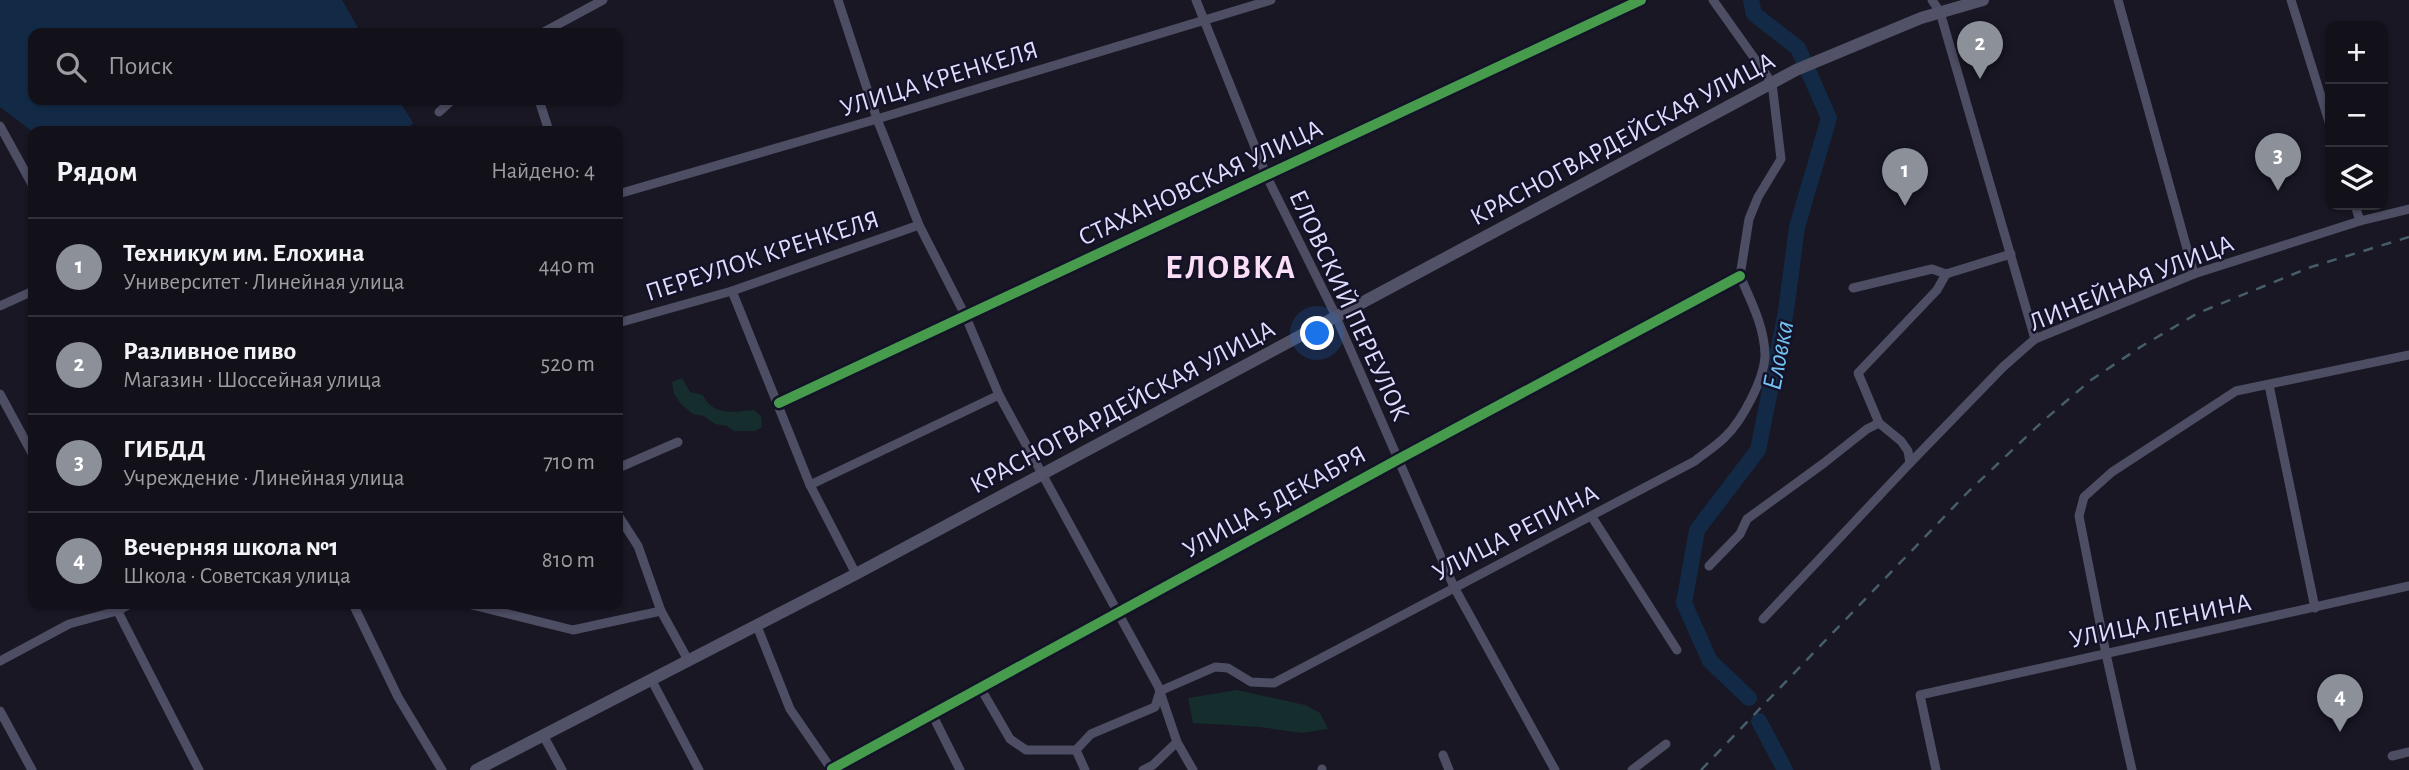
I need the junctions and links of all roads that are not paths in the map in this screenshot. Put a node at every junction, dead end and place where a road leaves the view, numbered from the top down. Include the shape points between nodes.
1 (603, 0) edge
2 (838, 0) edge
3 (1196, 0) edge
4 (1271, 0) edge
5 (1641, 0) edge
6 (1713, 0) edge
7 (1933, 0) edge
8 (1983, 0) edge
9 (2118, 0) edge
10 (2291, 0) edge
11 (1940, 12) junction
12 (1203, 21) junction
13 (551, 28) edge
14 (1772, 83) junction
15 (447, 105) edge
16 (541, 105) edge
17 (2325, 109) edge
18 (439, 113) dead end
19 (877, 119) junction
20 (0, 126) edge
21 (547, 126) edge
22 (28, 177) edge
23 (1268, 177) junction
24 (623, 193) edge
25 (2409, 209) edge
26 (2357, 210) edge
27 (2360, 221) junction
28 (919, 225) junction
29 (2011, 254) junction
30 (1946, 274) junction
31 (2194, 274) junction
32 (1740, 276) junction
33 (1853, 288) dead end
34 (732, 291) junction
35 (28, 293) edge
36 (0, 306) edge
37 (965, 315) junction
38 (1336, 318) junction
39 (623, 322) edge
40 (2035, 339) junction
41 (2409, 355) edge
42 (2269, 384) junction
43 (0, 394) edge
44 (999, 395) junction
45 (779, 403) junction
46 (1879, 423) junction
47 (678, 442) dead end
48 (28, 446) edge
49 (1397, 460) junction
50 (1910, 463) junction
51 (623, 466) edge
52 (1042, 474) junction
53 (810, 485) junction
54 (1592, 517) junction
55 (623, 523) edge
56 (1709, 566) dead end
57 (856, 574) junction
58 (2409, 586) edge
59 (1454, 587) junction
60 (2315, 608) junction
61 (110, 609) edge
62 (117, 609) edge
63 (356, 609) edge
64 (365, 609) edge
65 (488, 609) edge
66 (661, 611) junction
67 (1118, 612) junction
68 (362, 619) junction
69 (1763, 619) dead end
70 (757, 626) junction
71 (1677, 650) dead end
72 (2106, 654) junction
73 (688, 660) junction
74 (0, 661) edge
75 (651, 679) junction
76 (981, 689) junction
77 (1160, 691) junction
78 (0, 711) edge
79 (932, 714) junction
80 (543, 735) junction
81 (1177, 741) junction
82 (1666, 744) dead end
83 (1076, 750) junction
84 (2409, 752) edge
85 (1443, 755) dead end
86 (2392, 756) dead end
87 (32, 770) edge
88 (199, 770) edge
89 (442, 770) edge
90 (476, 770) edge
91 (562, 770) edge
92 (699, 770) edge
93 (832, 770) edge
94 (960, 770) edge
95 (1085, 770) edge
96 (1143, 770) edge
97 (1193, 770) edge
98 (1449, 770) edge
99 (1555, 770) edge
100 (1632, 770) edge
101 (1936, 770) edge
102 (2132, 770) edge

1 - 13 street
2 - 19 street
3 - 12 street, ЕЛОВСКИЙ ПЕРЕУЛОК
4 - 12 street, УЛИЦА КРЕНКЕЛЯ
5 - 23 street, СТАХАНОВСКАЯ УЛИЦА
6 - 14 street
7 - 11 street
8 - 11 main road, КРАСНОГВАРДЕЙСКАЯ УЛИЦА
9 - 31 street
10 - 17 street
11 - 14 main road, КРАСНОГВАРДЕЙСКАЯ УЛИЦА
11 - 29 street
12 - 19 street, УЛИЦА КРЕНКЕЛЯ
12 - 23 street, ЕЛОВСКИЙ ПЕРЕУЛОК
14 - 32 street via 1781,159 1749,219
14 - 38 main road, КРАСНОГВАРДЕЙСКАЯ УЛИЦА
15 - 18 street
16 - 21 street
19 - 24 street, УЛИЦА КРЕНКЕЛЯ
19 - 28 street
20 - 22 street
23 - 37 street, СТАХАНОВСКАЯ УЛИЦА
23 - 38 street, ЕЛОВСКИЙ ПЕРЕУЛОК
25 - 27 street, ЛИНЕЙНАЯ УЛИЦА
26 - 27 street
27 - 31 street, ЛИНЕЙНАЯ УЛИЦА
28 - 34 street, ПЕРЕУЛОК КРЕНКЕЛЯ
28 - 37 street
29 - 30 street
29 - 40 street
30 - 33 street via 1932,269
30 - 46 street via 1937,290 1858,373
31 - 40 street, ЛИНЕЙНАЯ УЛИЦА
32 - 49 street, УЛИЦА 5 ДЕКАБРЯ
32 - 54 street, УЛИЦА РЕПИНА via 1763,336 1765,357 1761,377 1742,415 1727,436 1695,461
34 - 39 street, ПЕРЕУЛОК КРЕНКЕЛЯ
34 - 45 street
35 - 36 street
37 - 44 street
37 - 45 street, СТАХАНОВСКАЯ УЛИЦА
38 - 49 street, ЕЛОВСКИЙ ПЕРЕУЛОК
38 - 52 main road, КРАСНОГВАРДЕЙСКАЯ УЛИЦА
40 - 50 street, ЛИНЕЙНАЯ УЛИЦА
41 - 42 street
42 - 60 street
42 - 72 street via 2236,391 2112,472 2084,496 2079,516
43 - 48 street
44 - 52 street
44 - 53 street
45 - 53 street
46 - 50 street via 1901,441
46 - 56 street via 1747,519 1740,534
47 - 51 street
49 - 59 street, ЕЛОВСКИЙ ПЕРЕУЛОК
49 - 67 street, УЛИЦА 5 ДЕКАБРЯ
50 - 69 street, ЛИНЕЙНАЯ УЛИЦА
52 - 57 main road, КРАСНОГВАРДЕЙСКАЯ УЛИЦА
52 - 67 street
53 - 57 street
54 - 59 street, УЛИЦА РЕПИНА
54 - 71 street
55 - 66 street via 638,546
57 - 70 main road, КРАСНОГВАРДЕЙСКАЯ УЛИЦА
58 - 60 street, УЛИЦА ЛЕНИНА
59 - 77 street, УЛИЦА РЕПИНА via 1274,683 1251,682 1228,668 1215,667
59 - 99 street, ЕЛОВСКИЙ ПЕРЕУЛОК
60 - 72 street, УЛИЦА ЛЕНИНА
61 - 74 street via 69,624
62 - 88 street
63 - 68 street
64 - 68 street
65 - 66 street via 573,630
66 - 73 street
67 - 76 street, УЛИЦА 5 ДЕКАБРЯ
67 - 77 street
68 - 89 street via 398,697
70 - 73 main road, КРАСНОГВАРДЕЙСКАЯ УЛИЦА
70 - 93 street via 790,709
72 - 101 street, УЛИЦА ЛЕНИНА via 1920,695
72 - 102 street
73 - 75 main road, КРАСНОГВАРДЕЙСКАЯ УЛИЦА
75 - 80 main road, КРАСНОГВАРДЕЙСКАЯ УЛИЦА
75 - 92 street
76 - 79 street, УЛИЦА 5 ДЕКАБРЯ
76 - 83 street via 1010,739 1026,750
77 - 81 street
77 - 83 street via 1155,707 1091,734
78 - 87 street
79 - 93 street, УЛИЦА 5 ДЕКАБРЯ
79 - 94 street
80 - 90 main road, КРАСНОГВАРДЕЙСКАЯ УЛИЦА
80 - 91 street
81 - 96 street
81 - 97 street
82 - 100 street
83 - 95 street
84 - 86 street
85 - 98 street

